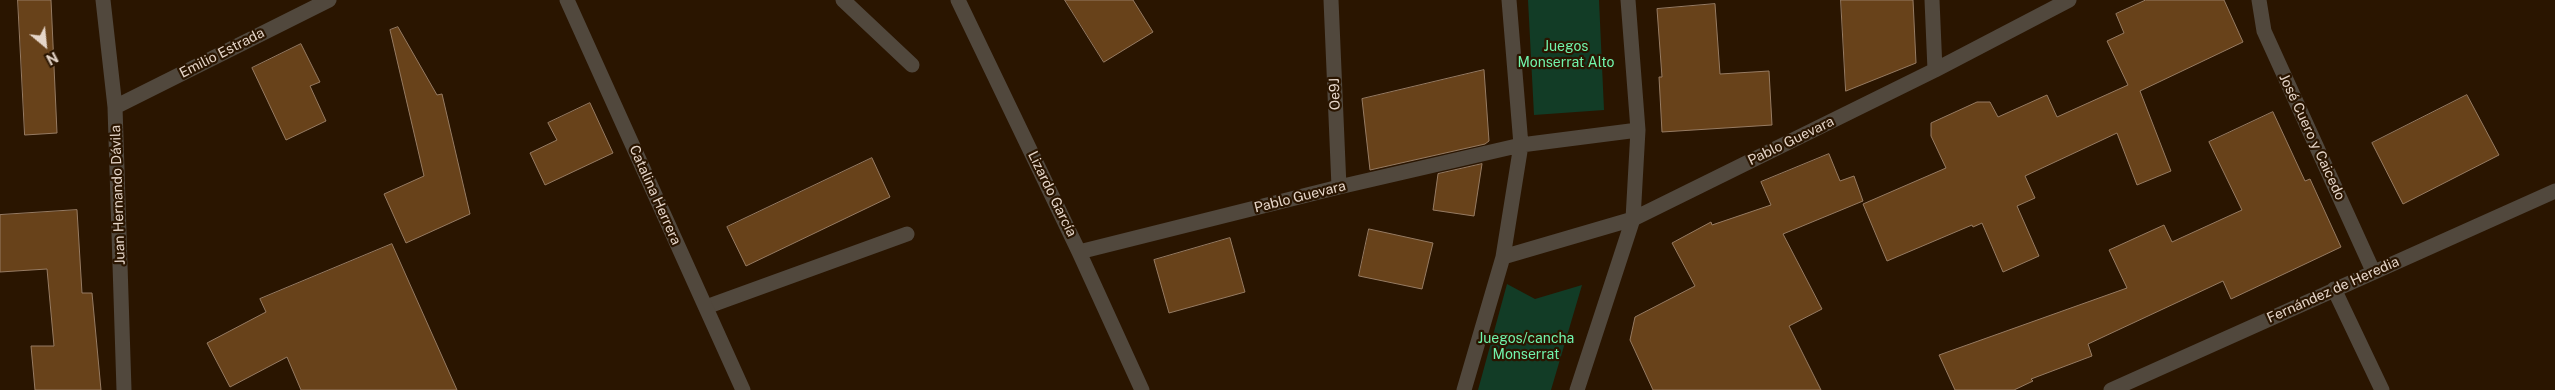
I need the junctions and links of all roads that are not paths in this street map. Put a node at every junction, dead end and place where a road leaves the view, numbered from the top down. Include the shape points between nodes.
1 (103, 0) edge
2 (329, 0) edge
3 (567, 0) edge
4 (843, 0) edge
5 (958, 0) edge
6 (1332, 0) edge
7 (1509, 0) edge
8 (1628, 0) edge
9 (1932, 0) edge
10 (2069, 0) edge
11 (2260, 0) edge
12 (912, 65) dead end
13 (1935, 70) junction
14 (115, 107) junction
15 (1638, 130) junction
16 (1521, 145) junction
17 (1339, 187) junction
18 (2555, 191) edge
19 (1633, 220) junction
20 (906, 234) dead end
21 (1079, 252) junction
22 (1503, 257) junction
23 (2373, 271) junction
24 (2334, 289) junction
25 (706, 307) junction
26 (124, 390) edge
27 (743, 390) edge
28 (1142, 390) edge
29 (1464, 390) edge
30 (1577, 390) edge
31 (2111, 390) edge
32 (2382, 390) edge

1 - 14 street, Juan Hernando Dávila
2 - 14 street, Emilio Estrada
3 - 25 street, Catalina Herrera
4 - 12 street
5 - 21 street, Lizardo García
6 - 17 street, Oe9J
7 - 16 street
8 - 15 street
9 - 13 street
10 - 13 street, Pablo Guevara
11 - 23 street, José Cuero y Caicedo via 2264,31
13 - 19 street, Pablo Guevara
14 - 26 street, Juan Hernando Dávila
15 - 16 street, Pablo Guevara
15 - 19 street
16 - 17 street, Pablo Guevara
16 - 22 street
17 - 21 street, Pablo Guevara
18 - 23 street, Fernández de Heredia
19 - 22 street, Pablo Guevara
19 - 30 street
20 - 25 street
21 - 28 street, Lizardo García
22 - 29 street
23 - 24 street, Fernández de Heredia
24 - 31 street, Fernández de Heredia
24 - 32 street
25 - 27 street, Catalina Herrera

